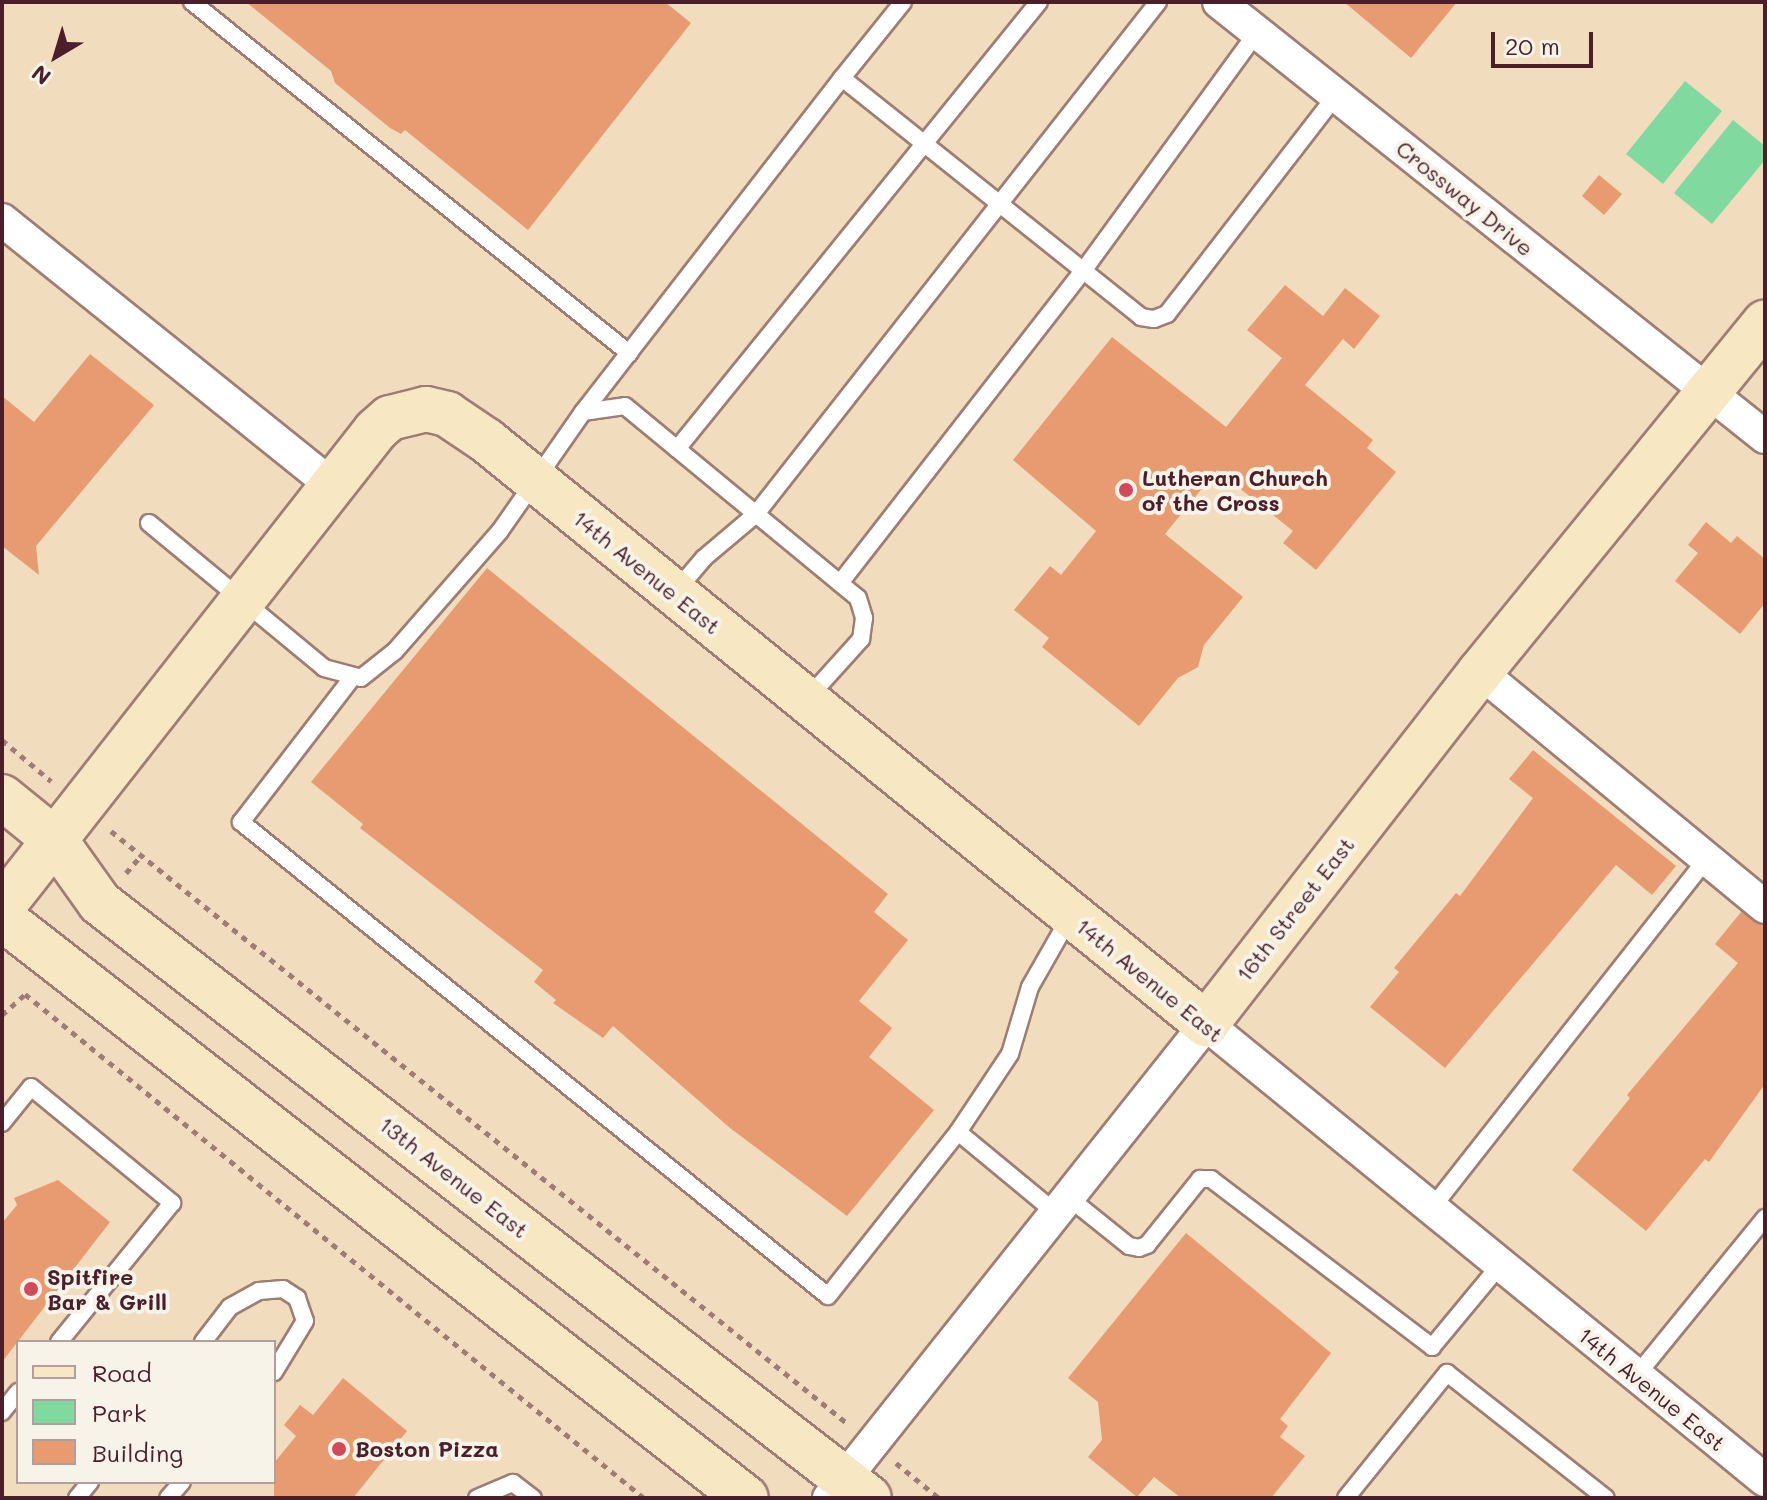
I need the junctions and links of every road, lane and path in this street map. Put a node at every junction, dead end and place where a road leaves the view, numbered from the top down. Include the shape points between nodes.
1 (192, 2) edge
2 (903, 2) edge
3 (1039, 2) edge
4 (1158, 2) edge
5 (1219, 2) edge
6 (1257, 32) junction
7 (842, 78) junction
8 (1336, 95) junction
9 (925, 144) junction
10 (1000, 204) junction
11 (2, 220) edge
12 (1083, 271) junction
13 (1765, 323) edge
14 (629, 353) junction
15 (1710, 393) junction
16 (583, 412) junction
17 (1765, 437) edge
18 (677, 449) junction
19 (534, 481) junction
20 (332, 485) junction
21 (756, 514) junction
22 (149, 523) dead end
23 (840, 583) junction
24 (674, 594) junction
25 (244, 598) junction
26 (1480, 672) junction
27 (352, 678) junction
28 (805, 701) junction
29 (2, 740) edge
30 (50, 779) dead end
31 (2, 797) edge
32 (114, 833) dead end
33 (55, 840) junction
34 (141, 856) junction
35 (1706, 860) junction
36 (120, 879) dead end
37 (2, 907) edge
38 (1765, 907) edge
39 (1071, 915) junction
40 (2, 918) edge
41 (2, 1015) edge
42 (1206, 1024) junction
43 (2, 1123) edge
44 (958, 1132) junction
45 (1062, 1205) junction
46 (1431, 1209) junction
47 (1765, 1218) edge
48 (1500, 1265) junction
49 (61, 1340) edge
50 (205, 1340) edge
51 (1432, 1347) junction
52 (276, 1369) edge
53 (1447, 1373) junction
54 (1636, 1376) junction
55 (16, 1394) edge
56 (2, 1412) edge
57 (872, 1443) junction
58 (1765, 1480) edge
59 (848, 1491) edge
60 (477, 1498) edge
61 (533, 1498) edge
62 (644, 1498) edge
63 (746, 1498) edge
64 (939, 1498) edge
65 (1346, 1498) edge
66 (1606, 1498) edge

1 - 14 lane
2 - 7 lane
3 - 9 lane
4 - 10 lane
5 - 6 street, Crossway Drive
6 - 8 street, Crossway Drive
6 - 12 lane
7 - 9 lane
7 - 14 lane
8 - 12 lane via 1167,314 1141,317
8 - 15 street, Crossway Drive
9 - 10 lane
9 - 18 lane
10 - 12 lane
10 - 21 lane
11 - 20 street
12 - 23 lane
13 - 15 street, 16th Street East
14 - 16 lane
15 - 17 street, Crossway Drive
15 - 26 street, 16th Street East
16 - 18 lane via 625,406
16 - 19 lane
18 - 21 lane
19 - 20 street, 14th Avenue East via 466,425 426,409 390,418
19 - 24 street, 14th Avenue East
19 - 27 lane via 500,531 395,651 375,670
20 - 25 street, 14th Avenue East
21 - 23 lane
21 - 24 lane via 704,558
22 - 25 lane
23 - 28 lane via 858,598 864,618 861,639
24 - 28 street, 14th Avenue East
25 - 27 lane via 324,668
25 - 33 street, 14th Avenue East
26 - 35 street
26 - 42 street, 16th Street East
27 - 44 lane via 241,822 828,1296
28 - 39 street, 14th Avenue East
29 - 30 path
31 - 33 street, 13th Avenue East
32 - 34 path
33 - 37 street, 14th Avenue East
33 - 59 street, 13th Avenue East via 100,903
34 - 36 path
34 - 57 path
35 - 38 street
35 - 46 lane
39 - 42 street, 14th Avenue East
39 - 44 lane via 1030,987 1010,1054
40 - 63 street
41 - 62 path via 25,994
42 - 45 street, 16th Street East
42 - 46 street, 14th Avenue East
43 - 49 lane via 31,1087 172,1203
44 - 45 lane
45 - 51 lane via 1139,1248 1147,1245 1200,1179 1211,1179
45 - 57 street, 16th Street East
46 - 48 street, 14th Avenue East
47 - 54 lane
48 - 51 lane
48 - 54 street, 14th Avenue East
50 - 52 lane via 230,1307 259,1291 283,1289 297,1298 305,1321
51 - 53 lane
53 - 65 lane
53 - 66 lane
54 - 58 street, 14th Avenue East
55 - 56 lane
57 - 59 street, 16th Street East
57 - 64 path
60 - 61 lane via 513,1483

